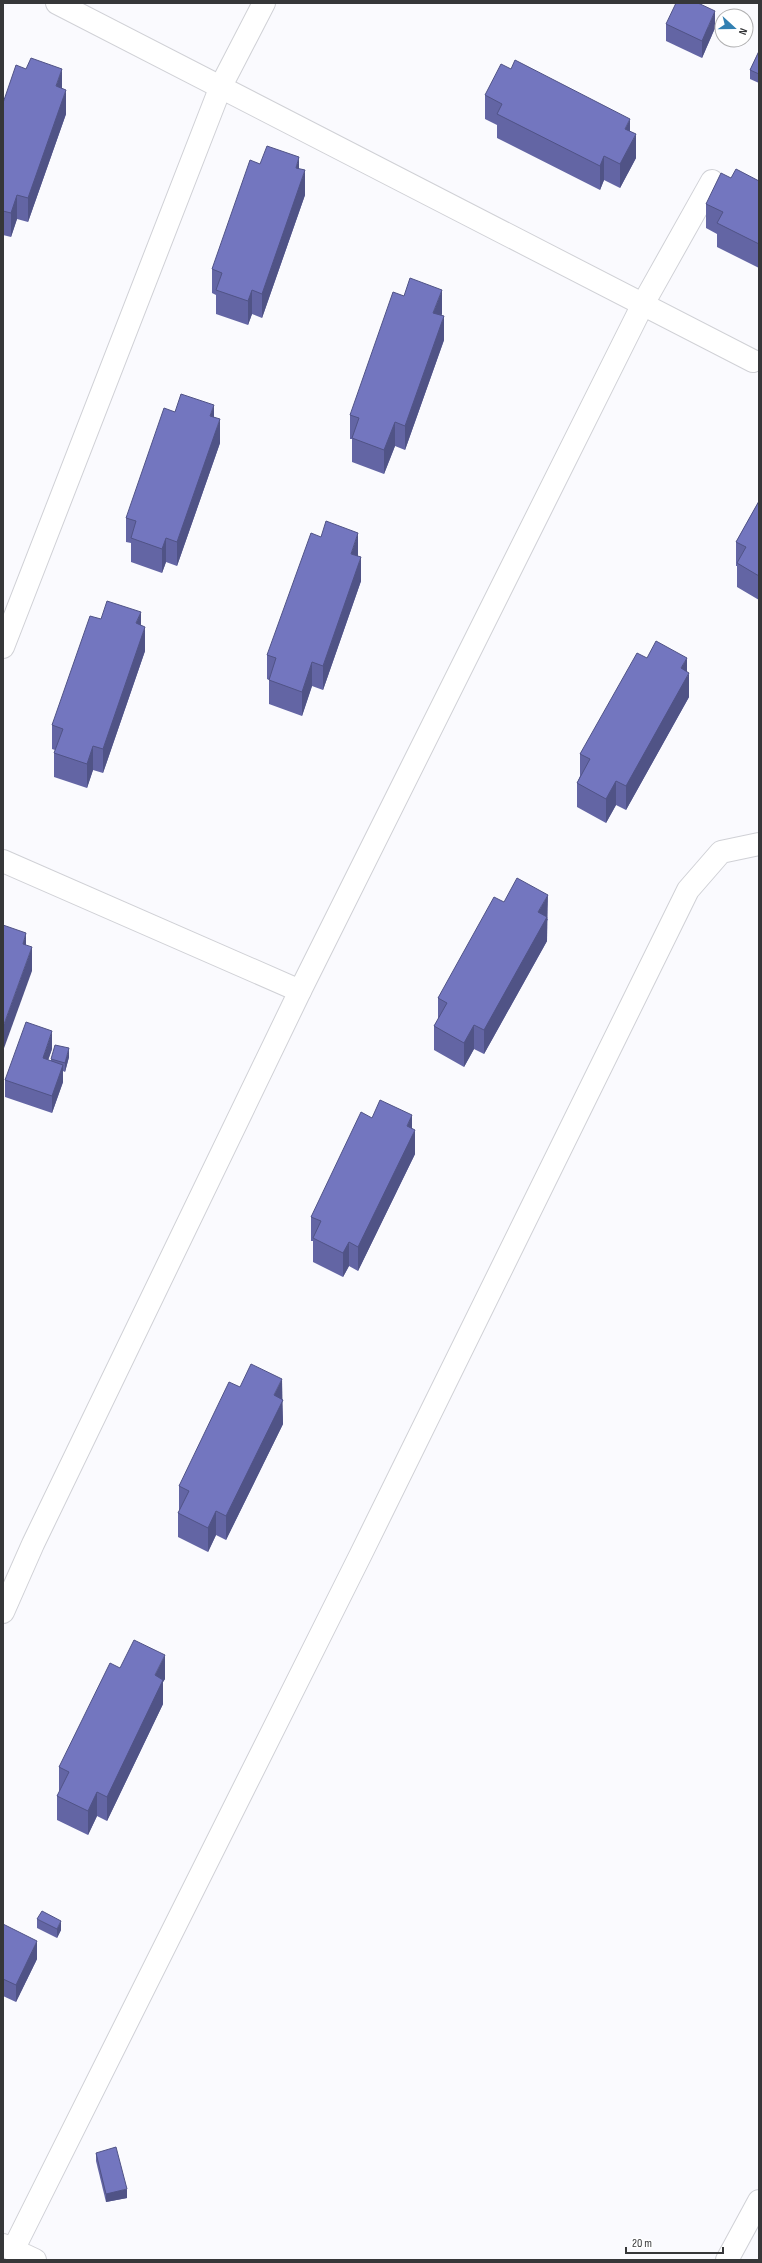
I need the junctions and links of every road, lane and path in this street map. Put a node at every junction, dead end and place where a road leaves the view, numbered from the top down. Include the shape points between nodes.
1 (57, 3) edge
2 (264, 3) edge
3 (221, 86) junction
4 (712, 181) dead end
5 (644, 304) junction
6 (753, 361) dead end
7 (3, 646) edge
8 (759, 844) edge
9 (3, 861) edge
10 (300, 991) junction
11 (3, 1612) edge
12 (759, 2201) edge
13 (8, 2247) edge
14 (35, 2260) edge
15 (727, 2260) edge

1 - 3 street
2 - 3 street
3 - 5 street
3 - 7 street
4 - 5 street
5 - 6 street
5 - 10 street
8 - 13 street via 721,852 688,890 361,1554
9 - 10 street
10 - 11 street
12 - 15 street
13 - 14 street

